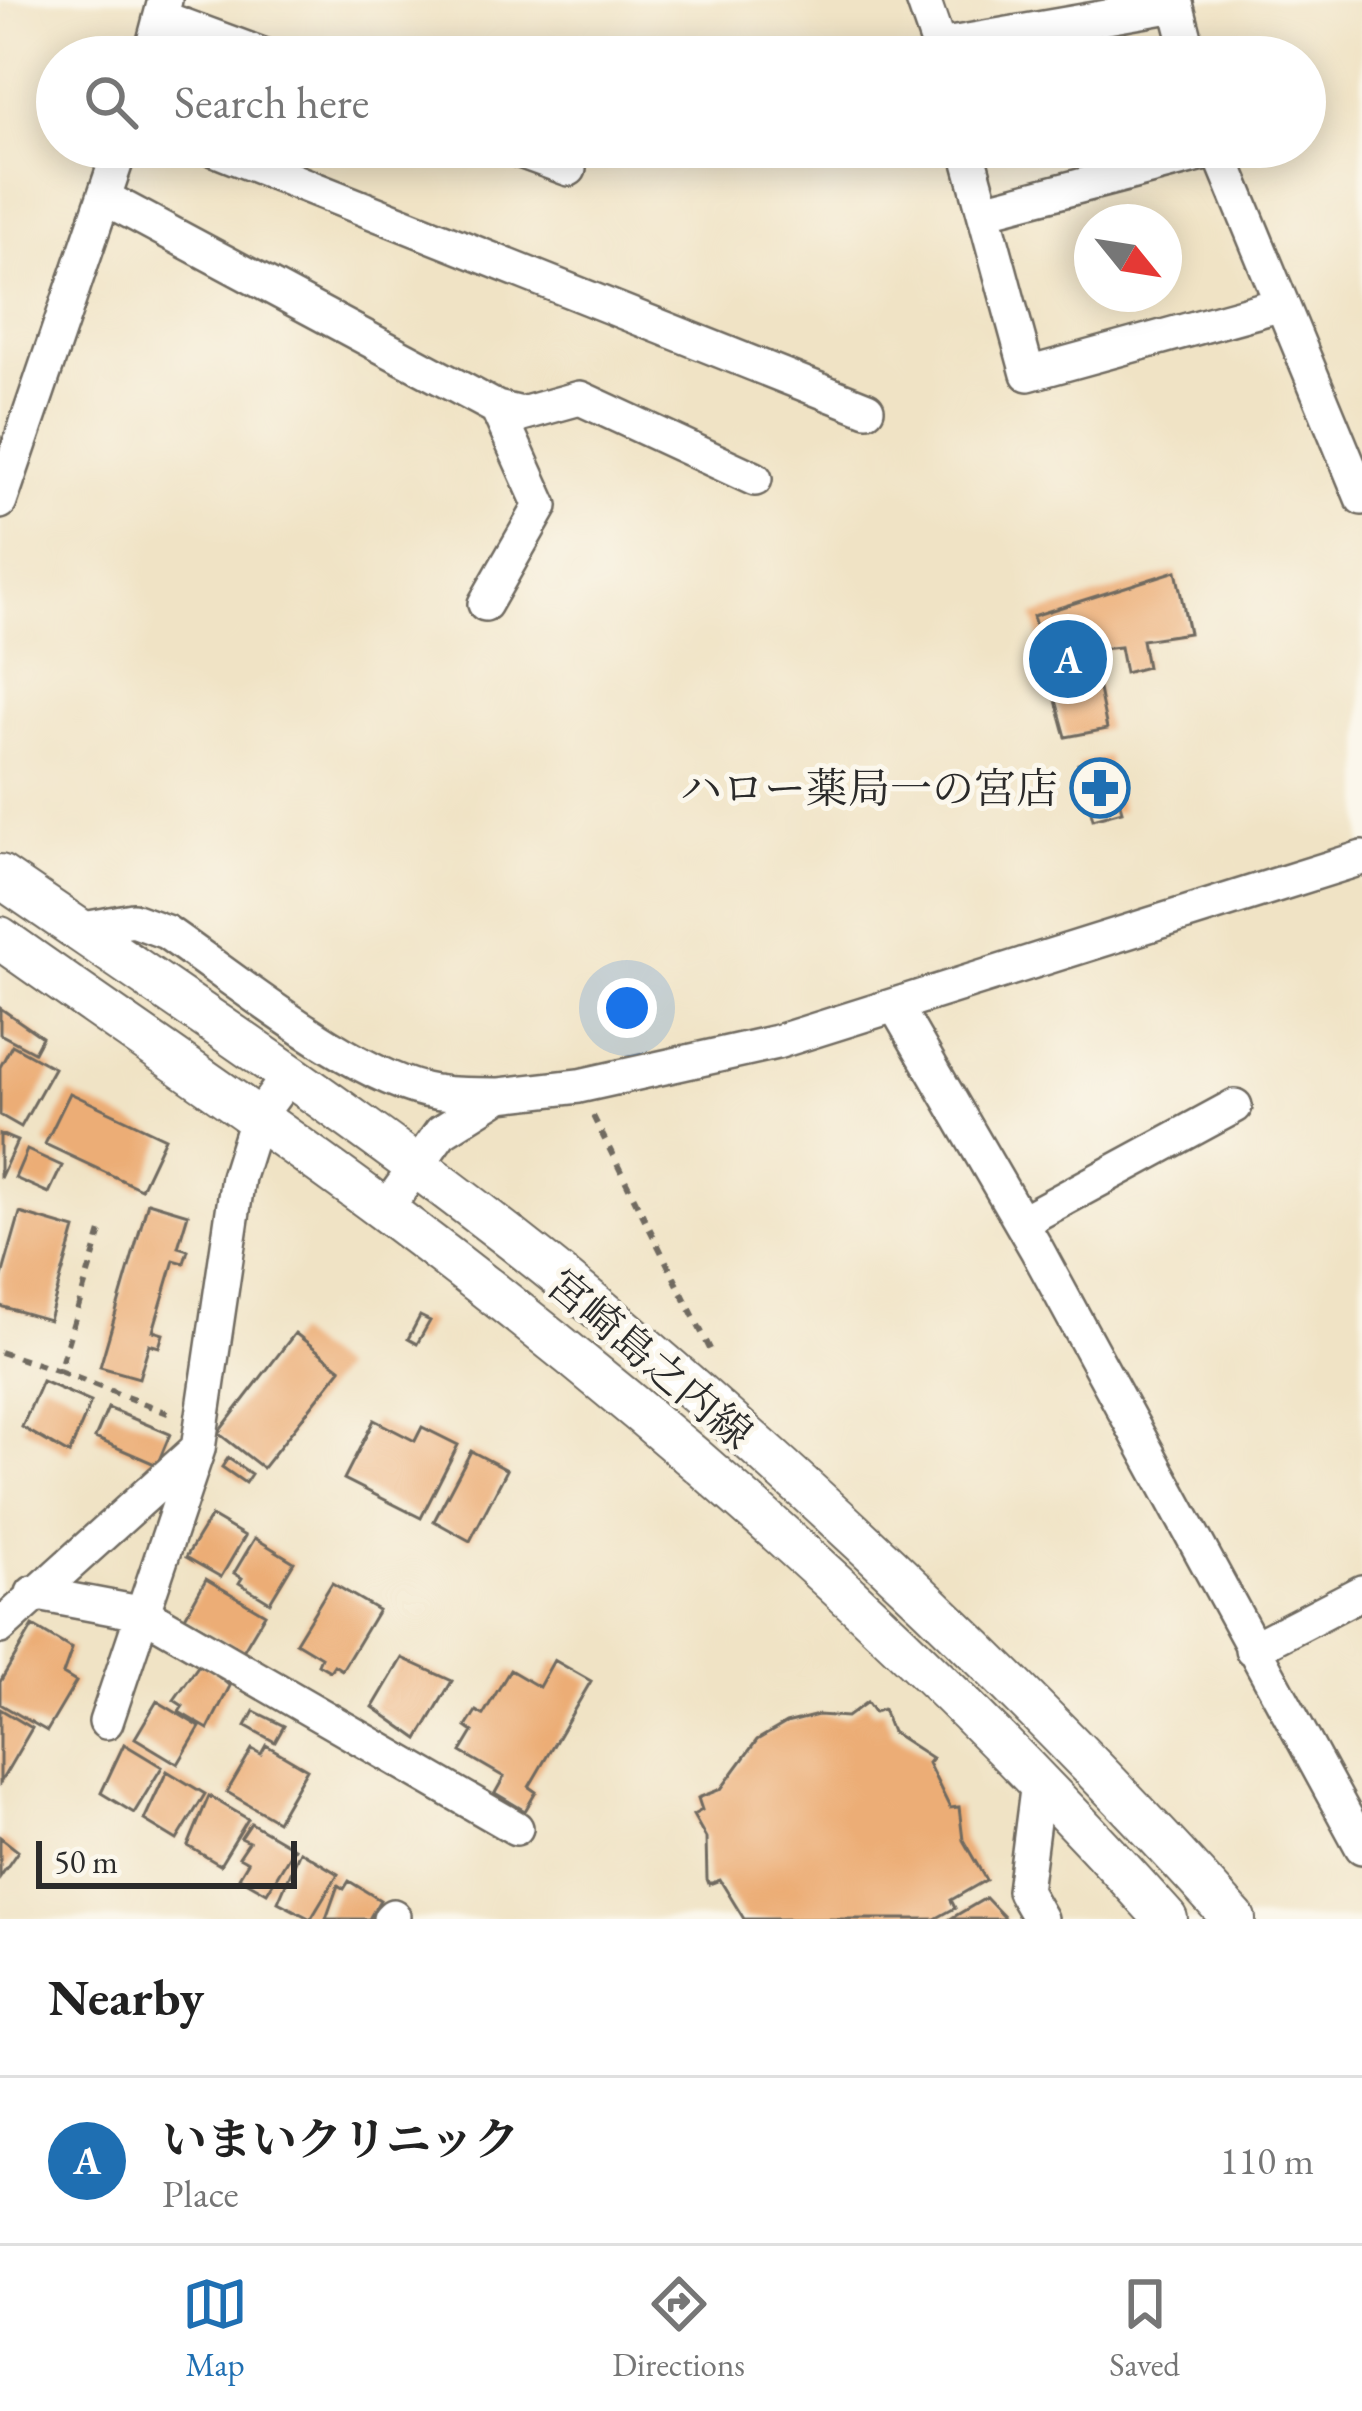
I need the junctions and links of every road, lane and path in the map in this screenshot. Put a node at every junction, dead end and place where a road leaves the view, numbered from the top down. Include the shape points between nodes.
1 (923, 0) edge
2 (1176, 2) edge
3 (164, 9) edge
4 (222, 36) edge
5 (935, 36) edge
6 (1012, 36) edge
7 (1185, 36) edge
8 (114, 168) edge
9 (262, 168) edge
10 (972, 168) edge
11 (1145, 168) edge
12 (1226, 168) edge
13 (105, 198) junction
14 (984, 212) junction
15 (1282, 304) junction
16 (497, 408) junction
17 (867, 409) dead end
18 (755, 479) dead end
19 (1362, 498) edge
20 (0, 502) edge
21 (485, 604) dead end
22 (1362, 858) edge
23 (0, 876) edge
24 (79, 930) junction
25 (0, 938) edge
26 (896, 1005) junction
27 (286, 1078) junction
28 (579, 1086) junction
29 (500, 1095) junction
30 (1235, 1106) dead end
31 (256, 1120) junction
32 (413, 1168) junction
33 (385, 1210) junction
34 (1021, 1222) junction
35 (102, 1228) dead end
36 (0, 1352) edge
37 (717, 1364) dead end
38 (59, 1371) junction
39 (200, 1437) junction
40 (1362, 1592) edge
41 (33, 1593) junction
42 (145, 1614) junction
43 (0, 1627) edge
44 (1252, 1649) junction
45 (106, 1722) dead end
46 (1038, 1782) junction
47 (516, 1828) dead end
48 (1362, 1847) edge
49 (1040, 1919) edge
50 (1166, 1919) edge
51 (1234, 1919) edge

1 - 5 street
2 - 6 street
2 - 7 street
3 - 4 street
8 - 13 street
9 - 17 street
10 - 14 street
11 - 14 street
12 - 15 street
13 - 16 street
13 - 20 street
14 - 15 street via 1028,374
15 - 19 street
16 - 18 street via 522,414 580,398
16 - 21 street via 541,506
22 - 26 street
23 - 24 main road, 宮崎島之内線
24 - 27 main road, 宮崎島之内線
24 - 29 street via 133,920 166,932 399,1081 433,1092
25 - 31 main road, 宮崎島之内線
26 - 28 street via 777,1042
26 - 34 street
27 - 31 street
27 - 32 main road, 宮崎島之内線
28 - 29 street
28 - 37 path
29 - 32 street via 441,1132
30 - 34 street
31 - 33 main road, 宮崎島之内線
31 - 39 street via 238,1177
32 - 33 street
32 - 51 main road, 宮崎島之内線 via 626,1332 831,1514 946,1621
33 - 46 main road, 宮崎島之内線 via 614,1390 818,1570
34 - 44 street
35 - 38 path
36 - 38 path
38 - 39 path
39 - 41 street
39 - 42 street
40 - 44 street
41 - 42 street
41 - 43 street
42 - 45 street
42 - 47 street
44 - 48 street
46 - 49 street via 1024,1891
46 - 50 main road, 宮崎島之内線

